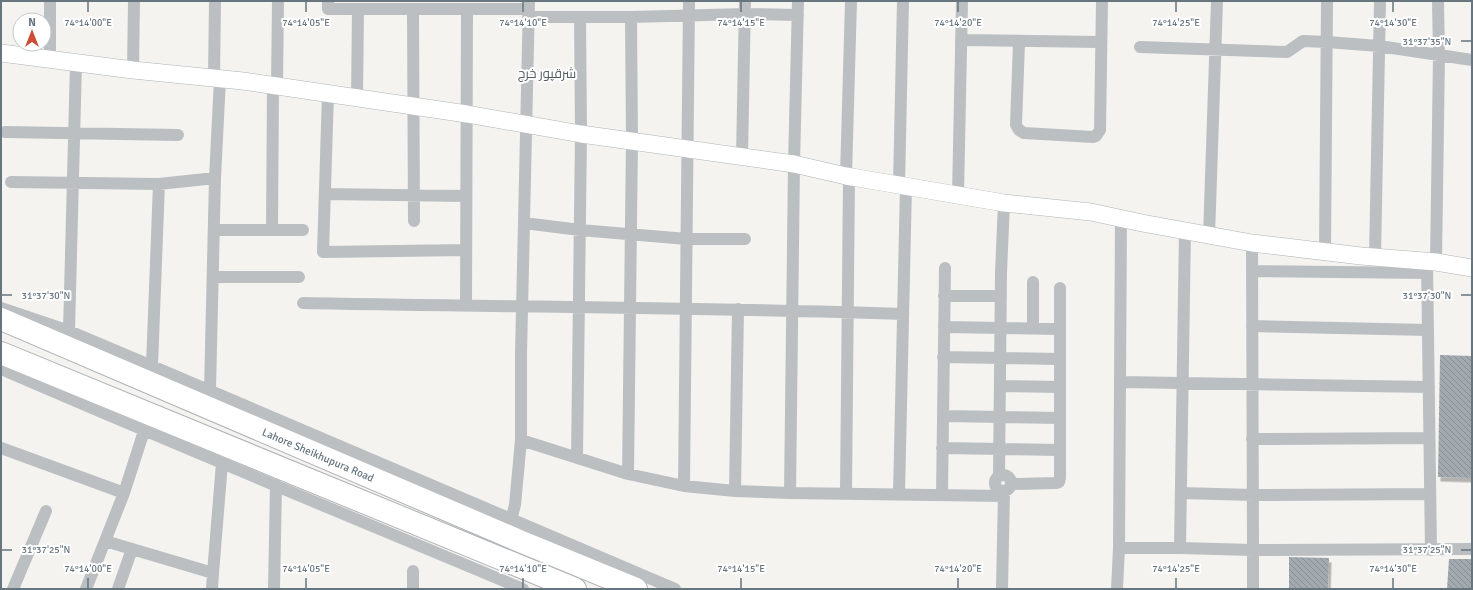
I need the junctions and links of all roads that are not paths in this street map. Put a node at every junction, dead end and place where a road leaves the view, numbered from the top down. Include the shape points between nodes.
1 (50, 1) edge
2 (134, 1) edge
3 (215, 1) edge
4 (278, 1) edge
5 (328, 1) edge
6 (689, 1) edge
7 (745, 1) edge
8 (798, 1) edge
9 (851, 1) edge
10 (903, 1) edge
11 (962, 1) edge
12 (1102, 1) edge
13 (1217, 1) edge
14 (1327, 1) edge
15 (1380, 1) edge
16 (1438, 1) edge
17 (384, 5) edge
18 (438, 6) edge
19 (358, 9) junction
20 (529, 9) edge
21 (413, 10) junction
22 (467, 10) junction
23 (745, 14) junction
24 (798, 15) junction
25 (689, 16) junction
26 (580, 17) junction
27 (631, 17) junction
28 (961, 40) junction
29 (1019, 42) junction
30 (1100, 42) junction
31 (1327, 42) junction
32 (1379, 46) junction
33 (1140, 47) dead end
34 (1215, 50) junction
35 (1, 53) edge
36 (1439, 55) junction
37 (50, 59) junction
38 (1472, 60) edge
39 (76, 63) junction
40 (133, 70) junction
41 (217, 79) junction
42 (275, 86) junction
43 (328, 94) junction
44 (357, 98) junction
45 (414, 106) junction
46 (467, 114) junction
47 (526, 125) junction
48 (5, 132) dead end
49 (74, 133) junction
50 (581, 134) junction
51 (178, 135) dead end
52 (632, 141) junction
53 (687, 149) junction
54 (742, 157) junction
55 (794, 164) junction
56 (848, 176) junction
57 (215, 178) junction
58 (11, 182) dead end
59 (73, 183) junction
60 (159, 184) junction
61 (902, 186) junction
62 (325, 194) junction
63 (414, 195) junction
64 (958, 195) junction
65 (466, 196) junction
66 (1004, 203) junction
67 (1121, 219) junction
68 (414, 221) dead end
69 (524, 223) junction
70 (214, 230) junction
71 (272, 230) junction
72 (303, 230) dead end
73 (580, 230) junction
74 (1185, 231) junction
75 (631, 234) junction
76 (1209, 236) junction
77 (687, 239) junction
78 (745, 239) dead end
79 (1252, 243) junction
80 (466, 250) junction
81 (1325, 251) junction
82 (1375, 257) junction
83 (1430, 266) junction
84 (945, 268) dead end
85 (1472, 268) edge
86 (1252, 271) junction
87 (213, 277) junction
88 (299, 277) dead end
89 (1033, 282) dead end
90 (1060, 288) dead end
91 (944, 296) junction
92 (1001, 296) junction
93 (303, 303) dead end
94 (466, 306) junction
95 (522, 307) junction
96 (1, 308) edge
97 (579, 308) junction
98 (630, 309) junction
99 (686, 309) junction
100 (738, 309) junction
101 (793, 310) junction
102 (848, 312) junction
103 (903, 314) junction
104 (1, 318) edge
105 (1252, 326) junction
106 (944, 327) junction
107 (1001, 328) junction
108 (1033, 329) junction
109 (1059, 329) junction
110 (1428, 330) junction
111 (69, 331) junction
112 (1, 353) edge
113 (943, 357) junction
114 (1000, 358) junction
115 (1059, 359) junction
116 (152, 366) junction
117 (1, 369) edge
118 (1120, 382) junction
119 (1182, 382) junction
120 (1252, 385) junction
121 (1000, 386) junction
122 (1059, 387) junction
123 (1429, 387) junction
124 (210, 390) junction
125 (943, 416) junction
126 (1000, 417) junction
127 (1059, 418) junction
128 (144, 431) junction
129 (1429, 438) junction
130 (1252, 439) junction
131 (521, 440) junction
132 (1, 448) edge
133 (942, 448) junction
134 (1000, 449) junction
135 (1060, 450) junction
136 (576, 458) junction
137 (222, 463) junction
138 (628, 474) junction
139 (276, 485) junction
140 (684, 486) junction
141 (1007, 490) junction
142 (735, 491) junction
143 (124, 493) junction
144 (790, 493) junction
145 (1181, 493) junction
146 (846, 494) junction
147 (899, 494) junction
148 (1430, 494) junction
149 (942, 495) junction
150 (1252, 495) junction
151 (46, 511) dead end
152 (511, 520) junction
153 (105, 541) junction
154 (1119, 548) junction
155 (1180, 548) junction
156 (132, 549) junction
157 (1252, 550) junction
158 (1430, 550) junction
159 (1472, 550) edge
160 (413, 571) dead end
161 (213, 573) junction
162 (13, 589) edge
163 (86, 589) edge
164 (118, 589) edge
165 (212, 589) edge
166 (274, 589) edge
167 (413, 589) edge
168 (523, 589) edge
169 (575, 589) edge
170 (636, 589) edge
171 (676, 589) edge
172 (1002, 589) edge
173 (1117, 589) edge
174 (1253, 589) edge

1 - 37 street
2 - 40 street
3 - 41 street
4 - 42 street
5 - 19 street via 328,9
6 - 25 street
7 - 23 street
8 - 24 street
9 - 56 street
10 - 61 street
11 - 28 street
12 - 30 street
13 - 34 street
14 - 31 street
15 - 32 street
16 - 36 street
17 - 19 street
17 - 21 street
18 - 21 street
18 - 22 street
19 - 44 street
20 - 22 street
20 - 26 street
20 - 47 street
21 - 45 street
22 - 46 street
23 - 24 street
23 - 25 street
23 - 54 street
24 - 55 street
25 - 27 street
25 - 53 street
26 - 27 street
26 - 50 street
27 - 52 street
28 - 29 street
28 - 64 street
29 - 30 street
29 - 30 street via 1016,125 1019,130 1024,133 1093,138 1100,130
31 - 32 street
31 - 34 street via 1303,41 1287,52
31 - 81 street
32 - 36 street
32 - 82 street
33 - 34 street
34 - 76 street
35 - 37 street
36 - 38 street
36 - 83 street
37 - 39 street
39 - 40 street
39 - 49 street
40 - 41 street
41 - 42 street
41 - 57 street
42 - 43 street
42 - 71 street
43 - 44 street
43 - 62 street
44 - 45 street
45 - 46 street
45 - 63 street
46 - 47 street
46 - 65 street
47 - 50 street
47 - 69 street
48 - 49 street
49 - 51 street
49 - 59 street
50 - 52 street
50 - 73 street
52 - 53 street
52 - 75 street
53 - 54 street
53 - 77 street
54 - 55 street
55 - 56 street
55 - 101 street
56 - 61 street
56 - 102 street
57 - 60 street
57 - 70 street
58 - 59 street
59 - 60 street
59 - 111 street
60 - 116 street
61 - 64 street
61 - 103 street
62 - 63 street
62 - 80 street via 323,252
63 - 65 street
63 - 68 street
64 - 66 street
65 - 80 street
66 - 67 street via 1091,212
66 - 92 street
67 - 74 street
67 - 118 street
69 - 73 street
69 - 95 street
70 - 71 street
70 - 87 street
71 - 72 street
73 - 75 street
73 - 97 street
74 - 76 street
74 - 119 street
75 - 77 street
75 - 98 street
76 - 79 street
77 - 78 street
77 - 99 street
79 - 81 street
79 - 86 street
80 - 94 street
81 - 82 street
82 - 83 street
83 - 85 street
83 - 86 street
83 - 110 street
84 - 91 street
86 - 105 street
87 - 88 street
87 - 124 street
89 - 108 street
90 - 109 street
91 - 92 street
91 - 106 street
92 - 107 street
93 - 94 street
94 - 95 street
95 - 97 street
95 - 131 street
96 - 111 street
97 - 98 street
97 - 136 street
98 - 99 street
98 - 138 street
99 - 100 street
99 - 140 street
100 - 101 street
100 - 142 street
101 - 102 street
101 - 144 street
102 - 103 street
102 - 146 street
103 - 147 street
104 - 170 highway, Lahore Sheikhupura Road
105 - 110 street
105 - 120 street
106 - 107 street
106 - 113 street
107 - 108 street
107 - 114 street
108 - 109 street
109 - 115 street
110 - 123 street
111 - 116 street
112 - 169 highway
113 - 114 street
113 - 125 street
114 - 115 street
114 - 121 street
115 - 122 street
116 - 124 street
117 - 128 street
118 - 119 street
118 - 154 street
119 - 120 street
119 - 145 street
120 - 123 street
120 - 130 street
121 - 122 street
121 - 126 street
122 - 127 street
123 - 129 street
124 - 152 street
125 - 126 street
125 - 133 street
126 - 127 street
126 - 134 street
127 - 135 street
128 - 137 street
128 - 143 street
129 - 130 street
129 - 148 street
130 - 150 street
131 - 136 street
131 - 152 street via 515,506
132 - 143 street
133 - 134 street
133 - 149 street
134 - 135 street
134 - 141 street via 999,475 994,484 998,490
135 - 141 street via 1059,482
136 - 138 street
137 - 139 street
137 - 161 street
138 - 140 street
139 - 166 street
139 - 168 street
140 - 142 street
141 - 149 street
141 - 172 street
142 - 144 street
143 - 153 street
144 - 146 street
145 - 150 street
145 - 155 street
146 - 147 street
147 - 149 street
148 - 150 street
148 - 158 street
150 - 157 street
151 - 162 street
152 - 171 street
153 - 156 street
153 - 163 street
154 - 155 street
154 - 173 street
155 - 157 street
156 - 161 street
156 - 164 street
157 - 158 street
157 - 174 street
158 - 159 street
160 - 167 street
161 - 165 street

